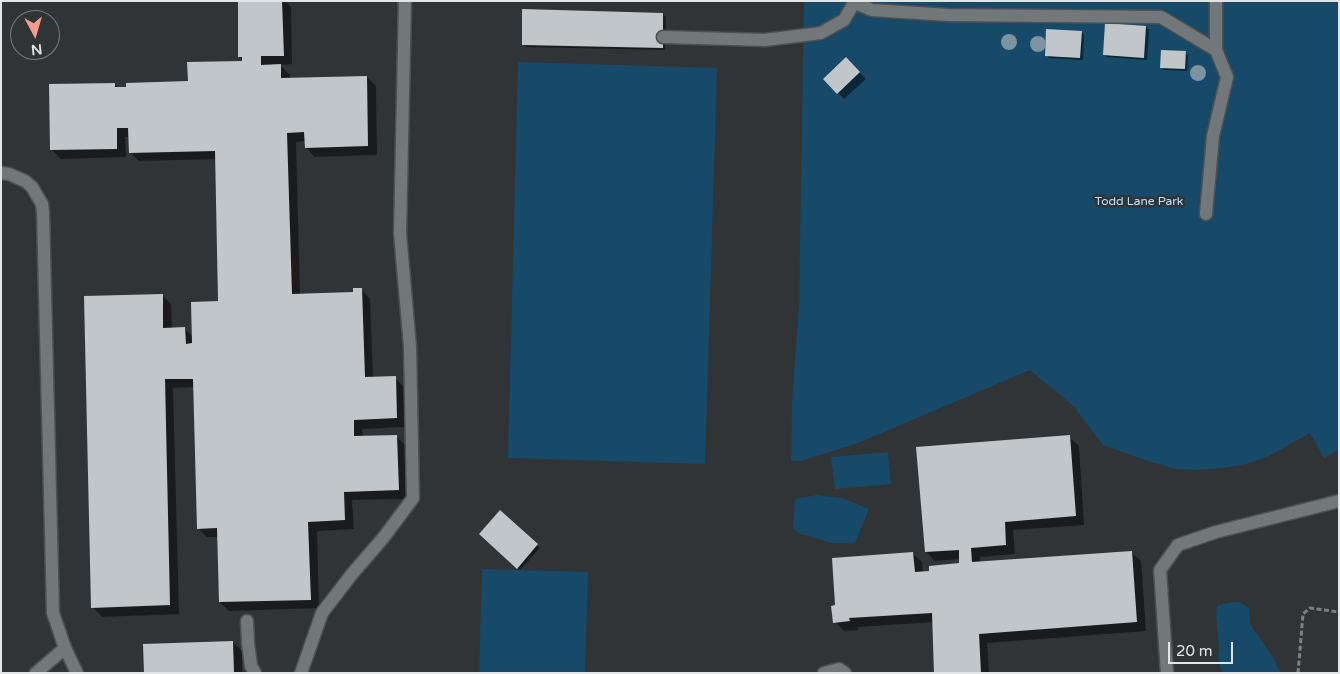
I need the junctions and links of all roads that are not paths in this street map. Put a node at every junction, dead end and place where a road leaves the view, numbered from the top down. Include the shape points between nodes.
1 (405, 1) edge
2 (1216, 1) edge
3 (855, 2) edge
4 (663, 37) dead end
5 (1216, 50) junction
6 (1, 173) edge
7 (1206, 214) dead end
8 (1339, 501) edge
9 (247, 621) dead end
10 (66, 648) junction
11 (36, 673) edge
12 (77, 673) edge
13 (255, 673) edge
14 (301, 673) edge
15 (824, 673) edge
16 (845, 673) edge
17 (1168, 673) edge

1 - 14 lane via 400,233 410,347 413,498 322,613
2 - 5 lane
3 - 4 lane via 844,20 820,33 765,40
3 - 5 lane via 872,10 948,15 1160,17
5 - 7 lane via 1227,77 1213,136
6 - 10 lane via 32,186 42,204 53,613
8 - 17 lane via 1216,532 1178,545 1160,570
9 - 13 lane
10 - 11 lane
10 - 12 lane
15 - 16 lane via 839,669

